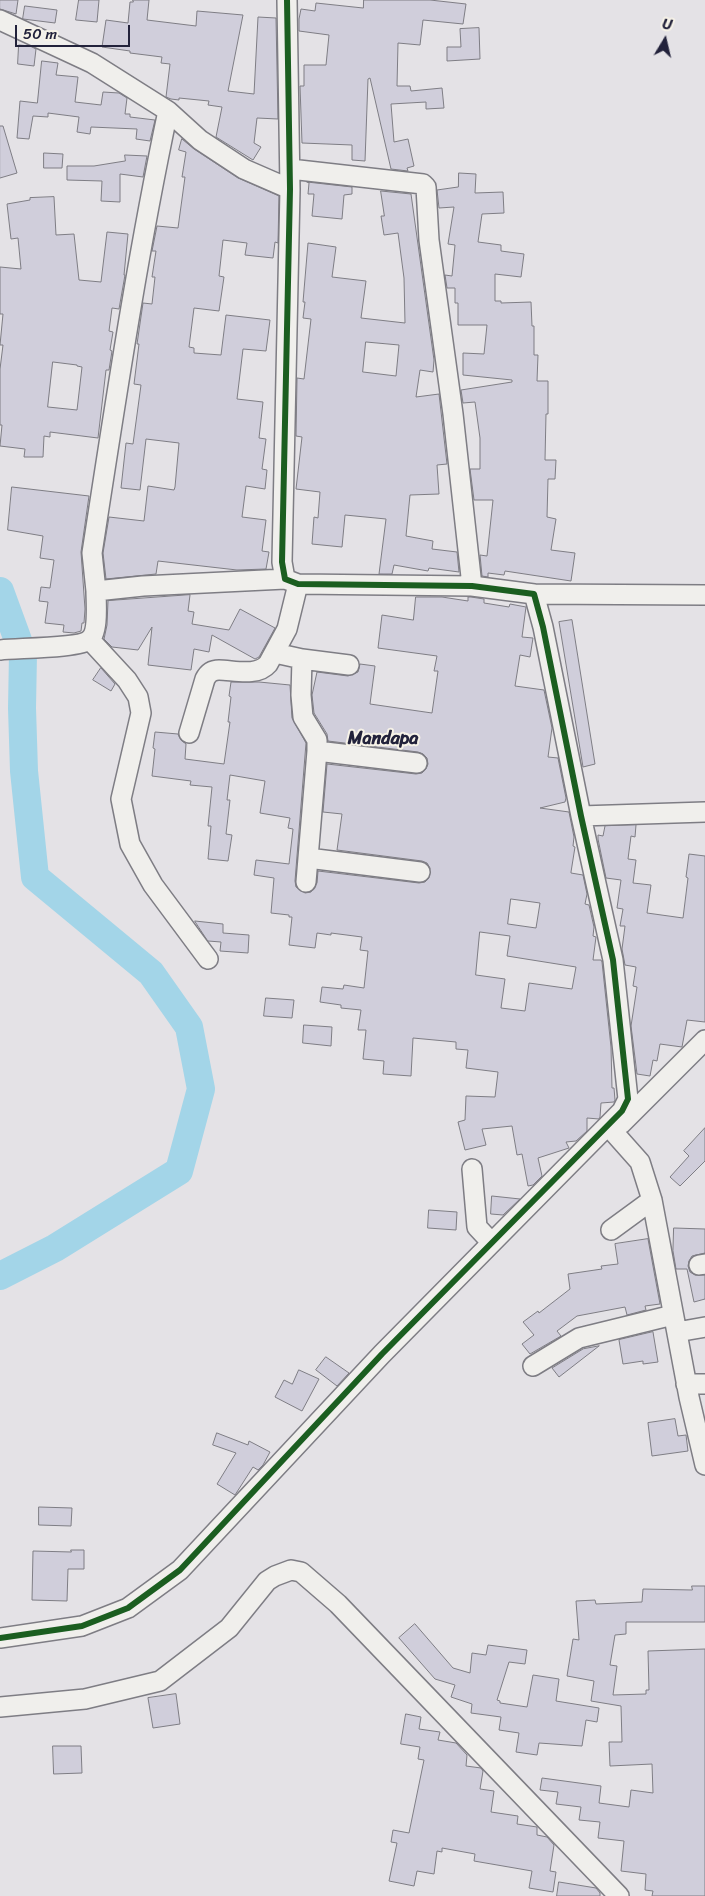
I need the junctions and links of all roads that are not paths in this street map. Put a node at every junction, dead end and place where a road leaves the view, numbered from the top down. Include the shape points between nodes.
1 (287, 0) edge
2 (0, 20) edge
3 (168, 111) junction
4 (290, 170) junction
5 (290, 189) junction
6 (291, 582) junction
7 (472, 586) junction
8 (96, 591) junction
9 (534, 594) junction
10 (705, 595) edge
11 (90, 640) junction
12 (0, 650) edge
13 (275, 653) junction
14 (302, 659) junction
15 (349, 664) dead end
16 (189, 733) dead end
17 (317, 751) junction
18 (417, 763) dead end
19 (705, 812) edge
20 (580, 816) junction
21 (308, 858) junction
22 (420, 872) dead end
23 (306, 882) dead end
24 (208, 960) dead end
25 (705, 1040) edge
26 (613, 1131) junction
27 (472, 1169) dead end
28 (652, 1200) junction
29 (611, 1230) dead end
30 (491, 1242) junction
31 (675, 1324) junction
32 (705, 1328) edge
33 (533, 1366) dead end
34 (686, 1384) junction
35 (705, 1384) edge
36 (705, 1465) edge
37 (0, 1638) edge
38 (0, 1707) edge
39 (620, 1896) edge

1 - 4 street
2 - 3 street via 92,63
3 - 5 street via 200,140 244,169
3 - 8 street via 149,200 92,553
4 - 5 street
4 - 7 street via 423,184 426,187 429,240
5 - 6 street via 282,552
6 - 7 street
6 - 8 street via 143,586
6 - 13 street via 287,629
7 - 9 street
8 - 11 street via 95,632
9 - 10 street
9 - 20 street
11 - 12 street via 77,644
11 - 24 street via 127,680 140,705 141,713 121,799 130,844 154,885
13 - 14 street
13 - 16 street via 268,664 255,672 214,670 209,673
14 - 15 street
14 - 17 street via 300,695 303,717 316,740
17 - 18 street
17 - 21 street
19 - 20 street
20 - 26 street via 613,960 628,1099
21 - 22 street
21 - 23 street
25 - 26 street
26 - 28 street via 640,1162
26 - 30 street
27 - 30 street via 477,1227
28 - 29 street
28 - 31 street
30 - 37 street via 180,1570 128,1608 82,1626
31 - 32 street
31 - 33 street via 579,1338
31 - 34 street
34 - 35 street
34 - 36 street
38 - 39 street via 85,1699 160,1681 229,1628 267,1581 291,1570 301,1572 338,1604

